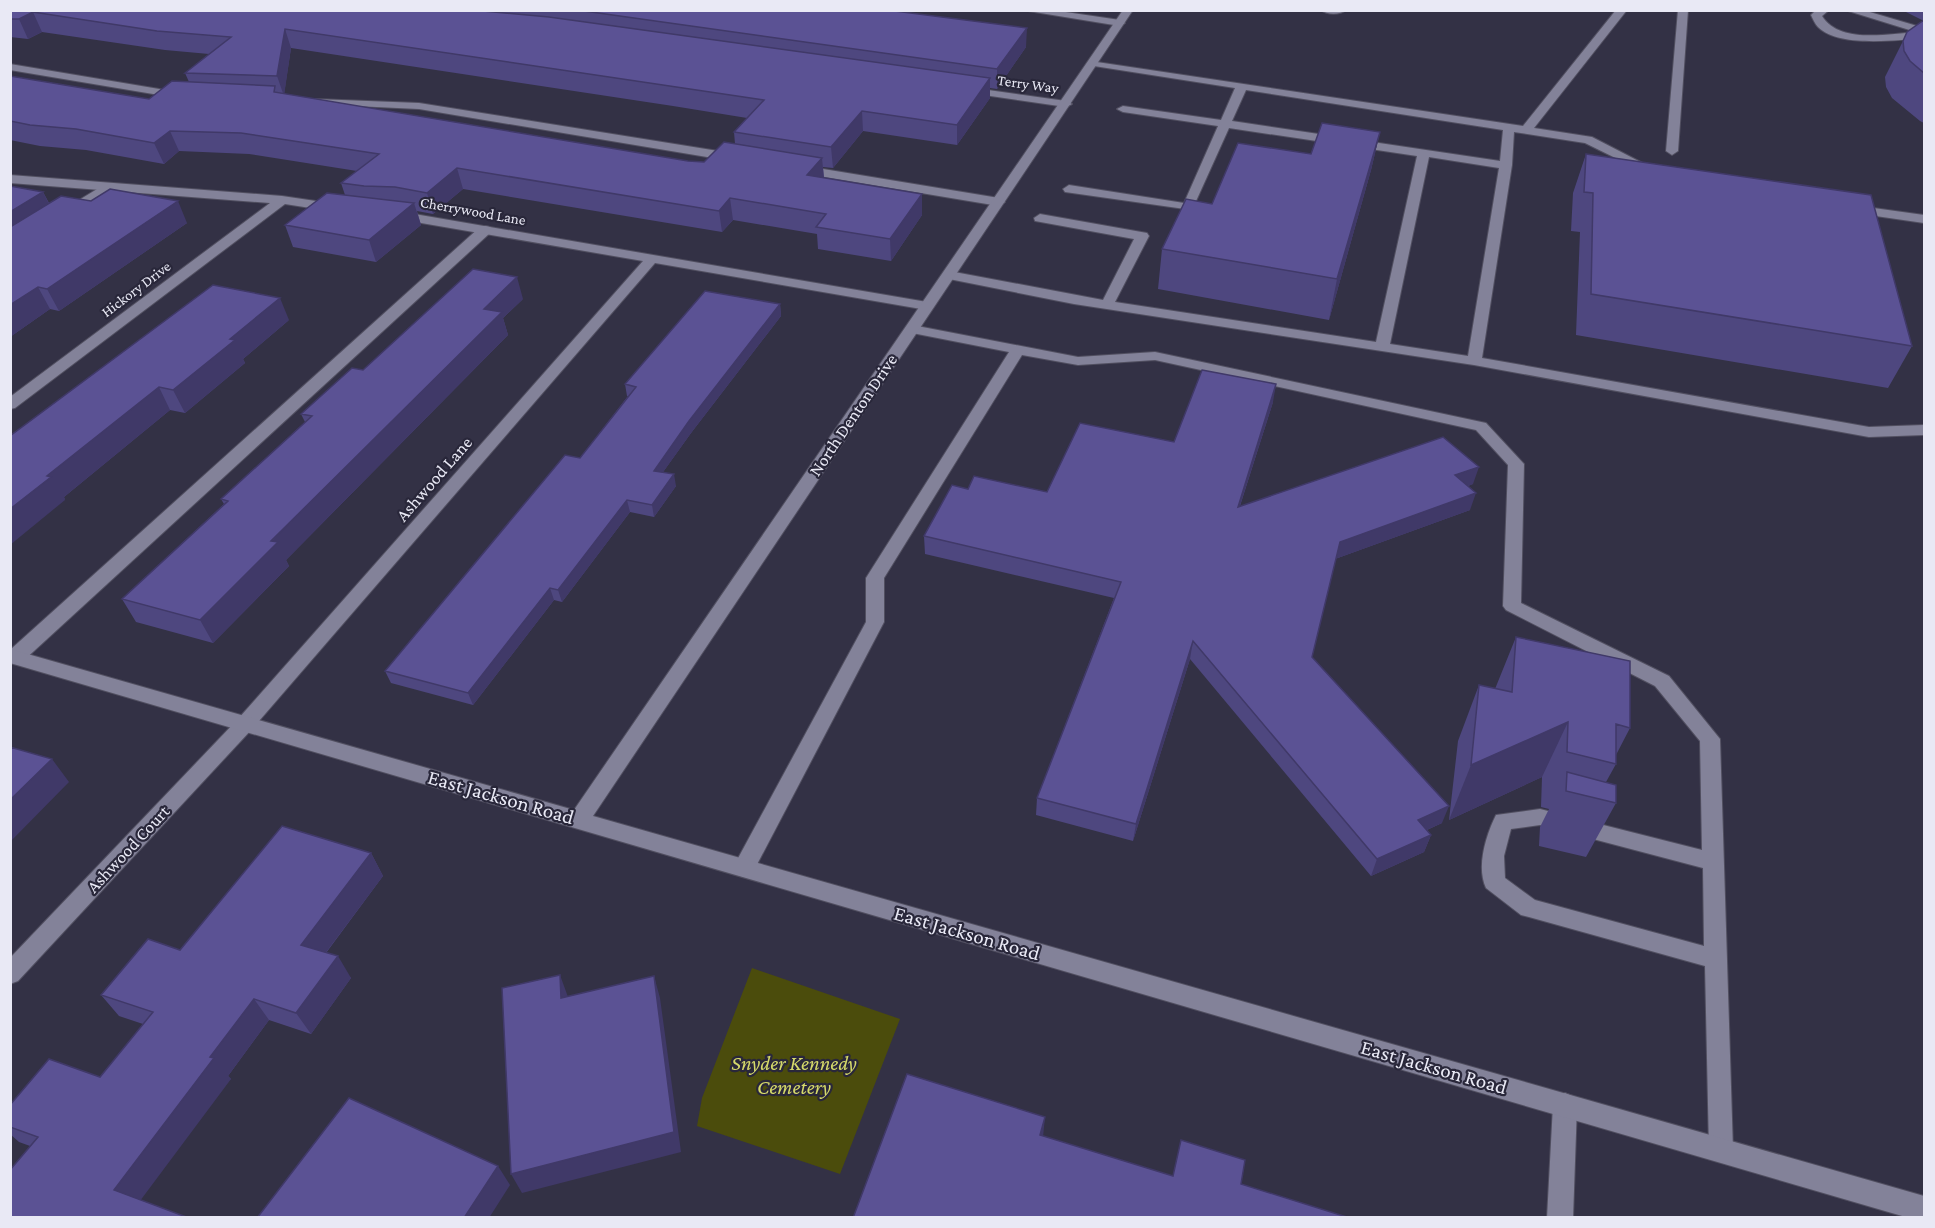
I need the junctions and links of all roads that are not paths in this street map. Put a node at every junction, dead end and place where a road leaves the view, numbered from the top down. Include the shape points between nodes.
1 (1027, 10) edge
2 (1128, 10) edge
3 (1326, 10) edge
4 (1341, 10) edge
5 (1622, 10) edge
6 (1683, 10) edge
7 (1824, 10) edge
8 (1850, 10) edge
9 (1120, 23) junction
10 (1924, 33) edge
11 (1094, 63) junction
12 (10, 67) edge
13 (1242, 86) junction
14 (950, 87) edge
15 (194, 98) edge
16 (301, 102) edge
17 (1066, 104) junction
18 (1123, 109) dead end
19 (1224, 124) junction
20 (1509, 127) junction
21 (1526, 130) junction
22 (1672, 152) dead end
23 (1424, 153) junction
24 (750, 161) edge
25 (1506, 165) junction
26 (786, 166) edge
27 (1665, 178) edge
28 (10, 179) edge
29 (107, 187) junction
30 (1069, 189) dead end
31 (282, 200) junction
32 (999, 202) junction
33 (1844, 208) edge
34 (349, 210) edge
35 (381, 214) edge
36 (1040, 218) dead end
37 (59, 219) edge
38 (1924, 219) edge
39 (485, 230) junction
40 (651, 260) junction
41 (949, 275) junction
42 (1107, 305) junction
43 (927, 306) junction
44 (912, 329) junction
45 (1382, 347) junction
46 (1018, 349) junction
47 (1474, 361) junction
48 (10, 405) edge
49 (1923, 431) edge
50 (13, 657) edge
51 (245, 724) junction
52 (579, 820) junction
53 (1714, 862) junction
54 (744, 868) junction
55 (1716, 959) junction
56 (10, 974) edge
57 (1565, 1105) junction
58 (1721, 1150) junction
59 (1924, 1209) edge
60 (1560, 1218) edge

1 - 9 street
2 - 9 street, North Denton Drive
3 - 4 street
5 - 21 street
6 - 22 street
7 - 10 street via 1816,15 1824,27 1850,36 1884,38
8 - 10 street
9 - 11 street, North Denton Drive
11 - 13 street
11 - 17 street, North Denton Drive
12 - 15 street
13 - 19 street
13 - 20 street
14 - 17 street, Terry Way
16 - 24 street via 420,106
17 - 32 street, North Denton Drive
18 - 19 street
19 - 23 street
19 - 30 street via 1188,207
20 - 21 street
20 - 25 street
21 - 27 street via 1588,140
23 - 25 street
23 - 45 street
25 - 47 street
26 - 32 street
28 - 29 street
29 - 31 street
29 - 37 street
31 - 34 street
31 - 48 street, Hickory Drive
32 - 41 street, North Denton Drive
33 - 38 street
35 - 39 street, Cherrywood Lane
36 - 42 street via 1142,236
39 - 40 street, Cherrywood Lane
39 - 50 street
40 - 43 street, Cherrywood Lane
40 - 51 street, Ashwood Lane
41 - 42 street
41 - 43 street, North Denton Drive
42 - 45 street
43 - 44 street, North Denton Drive
44 - 46 street
44 - 52 street, North Denton Drive
45 - 47 street
46 - 53 street via 1078,361 1155,356 1481,426 1516,464 1512,606 1662,681 1710,739
46 - 54 street via 875,578 875,621
47 - 49 street via 1869,432
50 - 51 street, East Jackson Road
51 - 52 street, East Jackson Road
51 - 56 street, Ashwood Court
52 - 54 street, East Jackson Road
53 - 55 street
53 - 55 street via 1540,818 1503,821 1492,856 1494,882 1529,908
54 - 57 street, East Jackson Road
55 - 58 street
57 - 58 street, East Jackson Road
57 - 60 street
58 - 59 street, East Jackson Road

